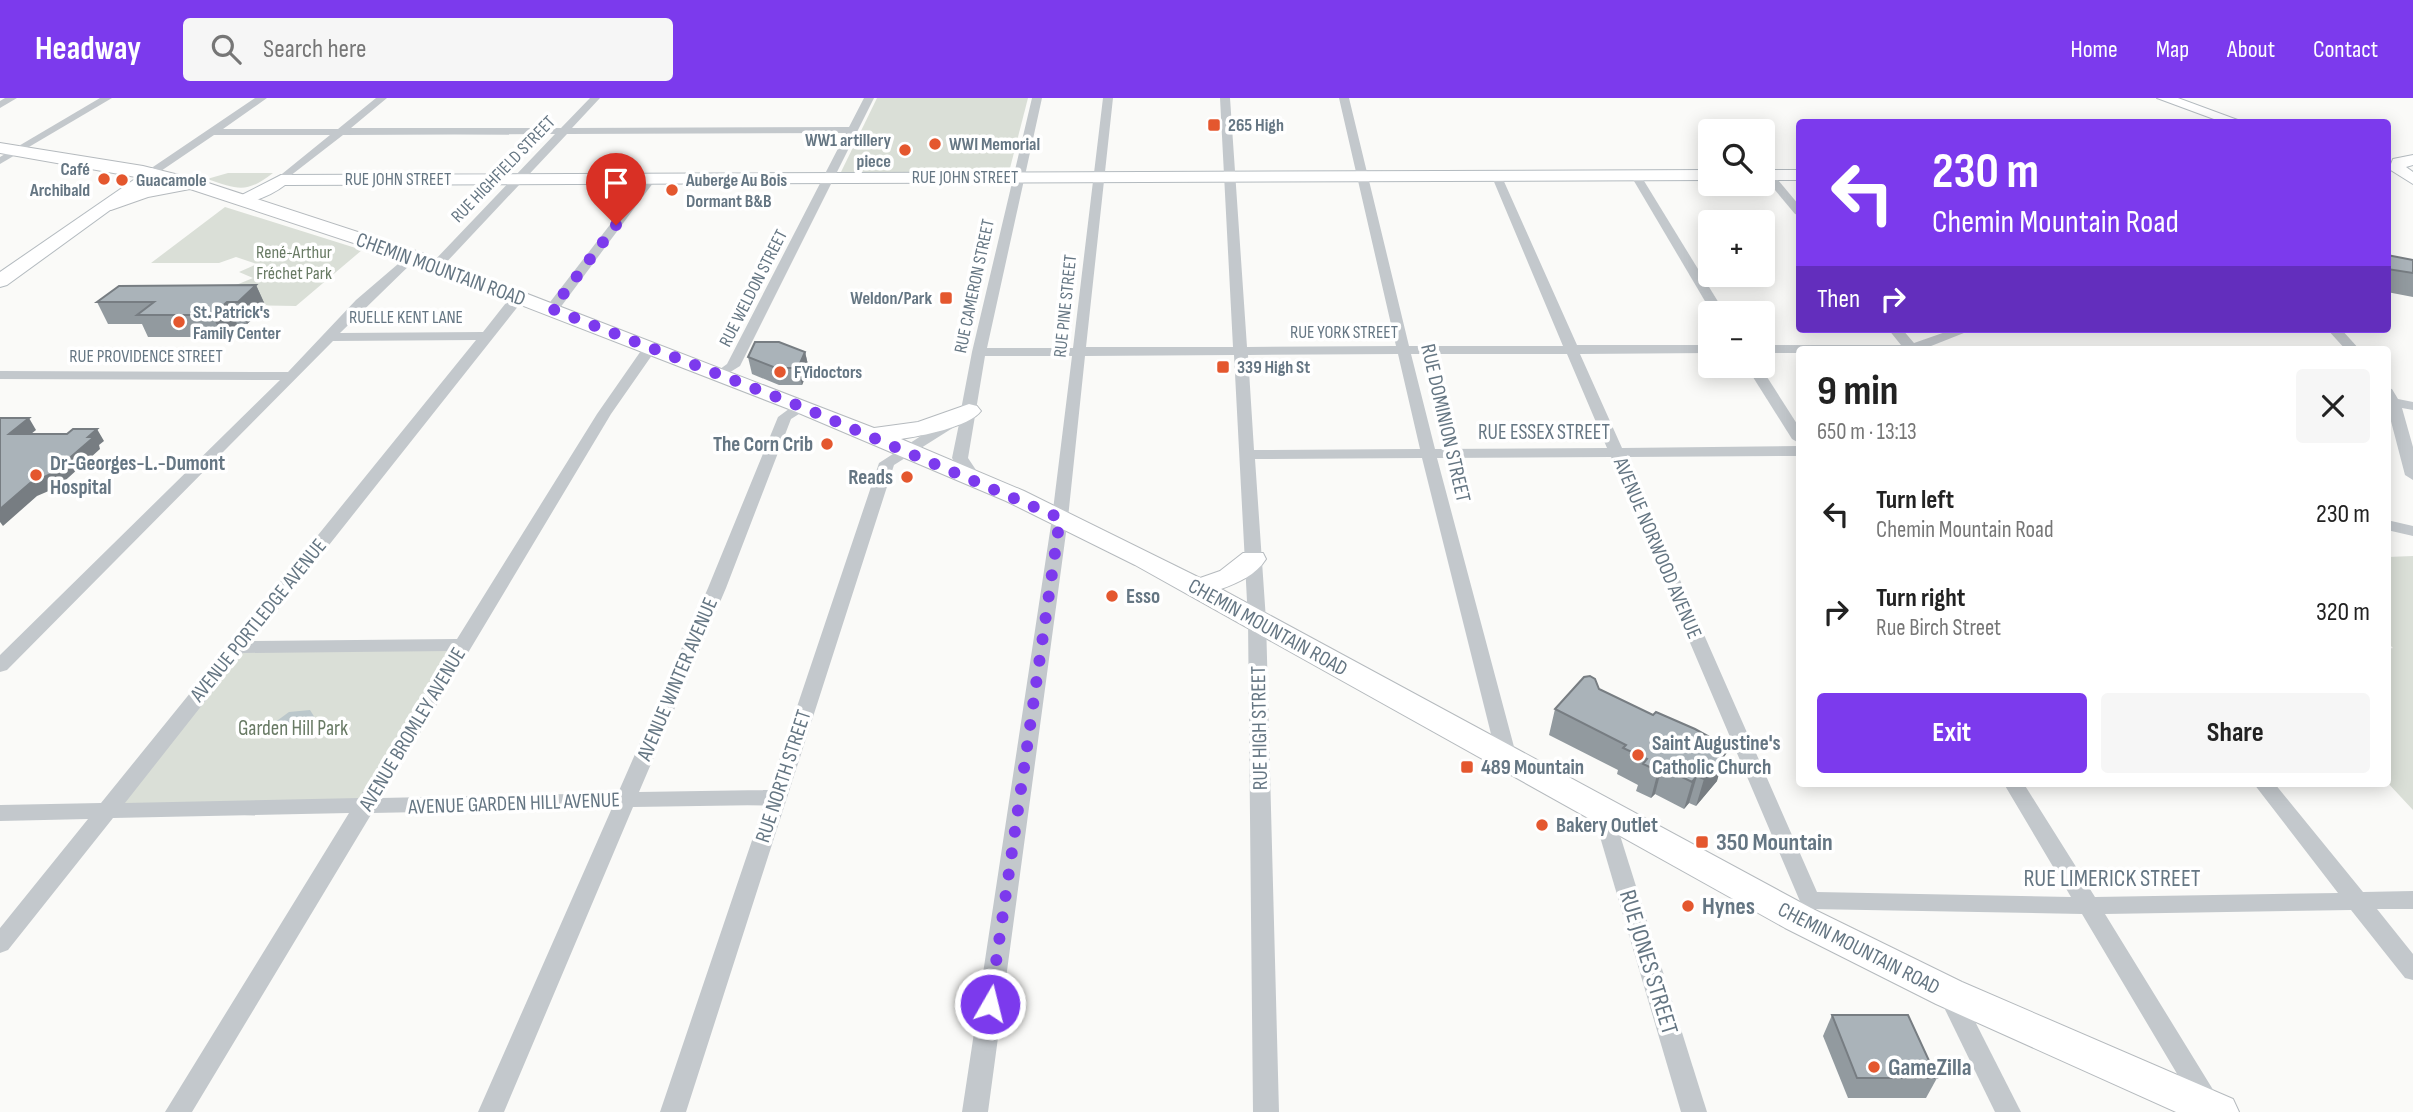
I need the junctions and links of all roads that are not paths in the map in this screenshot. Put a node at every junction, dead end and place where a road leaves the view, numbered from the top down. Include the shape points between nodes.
1 (12, 98) edge
2 (107, 98) edge
3 (262, 98) edge
4 (382, 98) edge
5 (595, 98) edge
6 (869, 98) edge
7 (1037, 98) edge
8 (1108, 98) edge
9 (1225, 98) edge
10 (1344, 98) edge
11 (2146, 98) edge
12 (2164, 98) edge
13 (0, 104) edge
14 (2219, 119) edge
15 (2221, 119) edge
16 (853, 130) junction
17 (566, 131) junction
18 (215, 132) junction
19 (340, 132) junction
20 (0, 148) edge
21 (2413, 149) edge
22 (18, 151) junction
23 (2391, 151) edge
24 (2413, 158) edge
25 (2391, 159) edge
26 (0, 161) edge
27 (151, 173) junction
28 (1698, 175) edge
29 (1775, 175) edge
30 (1796, 175) edge
31 (1636, 176) junction
32 (1016, 177) junction
33 (1229, 177) junction
34 (1363, 177) junction
35 (1497, 177) junction
36 (2391, 177) edge
37 (828, 178) junction
38 (1097, 178) junction
39 (518, 179) junction
40 (650, 179) junction
41 (281, 180) junction
42 (1775, 186) edge
43 (2407, 187) edge
44 (206, 188) junction
45 (240, 200) junction
46 (111, 205) junction
47 (1796, 209) edge
48 (412, 256) junction
49 (436, 265) junction
50 (0, 281) edge
51 (518, 297) junction
52 (1712, 301) edge
53 (552, 309) junction
54 (1956, 333) edge
55 (2338, 333) edge
56 (485, 336) junction
57 (328, 337) junction
58 (1919, 346) edge
59 (2349, 346) edge
60 (650, 348) junction
61 (1698, 349) edge
62 (1775, 349) edge
63 (1796, 349) edge
64 (1574, 350) junction
65 (1239, 351) junction
66 (1406, 351) junction
67 (979, 352) junction
68 (1080, 352) junction
69 (0, 375) edge
70 (719, 375) junction
71 (292, 376) junction
72 (1761, 378) edge
73 (2391, 397) edge
74 (2391, 400) edge
75 (2413, 406) edge
76 (802, 407) junction
77 (969, 411) junction
78 (1796, 434) edge
79 (867, 435) junction
80 (908, 452) junction
81 (1796, 452) edge
82 (1428, 453) junction
83 (1618, 453) junction
84 (1246, 455) junction
85 (2413, 475) edge
86 (974, 479) junction
87 (1060, 518) junction
88 (2391, 526) edge
89 (2413, 531) edge
90 (1253, 559) junction
91 (1197, 588) junction
92 (1257, 620) junction
93 (462, 645) junction
94 (235, 647) junction
95 (0, 666) edge
96 (1507, 758) junction
97 (2016, 787) edge
98 (2266, 787) edge
99 (775, 797) junction
100 (625, 800) junction
101 (363, 808) junction
102 (108, 811) junction
103 (0, 813) edge
104 (1604, 813) junction
105 (2413, 900) edge
106 (2358, 901) junction
107 (2090, 906) junction
108 (1804, 909) junction
109 (0, 944) edge
110 (2413, 971) edge
111 (1949, 993) junction
112 (2215, 1111) edge
113 (178, 1112) edge
114 (491, 1112) edge
115 (673, 1112) edge
116 (975, 1112) edge
117 (1266, 1112) edge
118 (1694, 1112) edge
119 (2008, 1112) edge

1 - 13 street
2 - 22 street
3 - 18 street
4 - 19 street
5 - 17 street, RUE HIGHFIELD STREET
6 - 16 street, RUE WELDON STREET
7 - 32 street, RUE CAMERON STREET
8 - 38 street, RUE PINE STREET
9 - 33 street, RUE HIGH STREET
10 - 34 street, RUE DOMINION STREET
11 - 14 street
12 - 15 street
16 - 17 street
16 - 37 street, RUE WELDON STREET
17 - 19 street
17 - 39 street, RUE HIGHFIELD STREET
18 - 19 street
18 - 27 street
19 - 41 street
20 - 22 main road, CHEMIN MOUNTAIN ROAD
21 - 23 street
22 - 26 street
22 - 27 main road, CHEMIN MOUNTAIN ROAD
24 - 25 street
24 - 43 street via 2399,162 2397,169
27 - 44 main road, CHEMIN MOUNTAIN ROAD
27 - 46 street
28 - 31 street, RUE JOHN STREET
29 - 30 street
31 - 35 street, RUE JOHN STREET
31 - 52 street
32 - 37 street, RUE JOHN STREET
32 - 38 street, RUE JOHN STREET
32 - 67 street, RUE CAMERON STREET
33 - 34 street, RUE JOHN STREET
33 - 38 street, RUE JOHN STREET
33 - 65 street, RUE HIGH STREET
34 - 35 street, RUE JOHN STREET
34 - 66 street, RUE DOMINION STREET
35 - 64 street, AVENUE NORWOOD AVENUE
36 - 43 street
37 - 40 street, RUE JOHN STREET
37 - 70 street, RUE WELDON STREET via 733,366
38 - 68 street, RUE PINE STREET
39 - 40 street, RUE JOHN STREET
39 - 41 street, RUE JOHN STREET
39 - 49 street, RUE HIGHFIELD STREET
40 - 53 street
41 - 45 street
42 - 47 street
44 - 45 main road, CHEMIN MOUNTAIN ROAD
44 - 46 main road via 152,190
45 - 48 main road, CHEMIN MOUNTAIN ROAD
46 - 50 street
48 - 49 main road, CHEMIN MOUNTAIN ROAD
48 - 57 street
49 - 51 main road, CHEMIN MOUNTAIN ROAD
51 - 53 main road, CHEMIN MOUNTAIN ROAD
51 - 56 street, AVENUE PORTLEDGE AVENUE
53 - 60 main road, CHEMIN MOUNTAIN ROAD
54 - 58 street
55 - 59 street
56 - 57 street, RUELLE KENT LANE
56 - 94 street, AVENUE PORTLEDGE AVENUE
57 - 71 street
60 - 70 main road, CHEMIN MOUNTAIN ROAD
60 - 93 street, AVENUE BROMLEY AVENUE via 604,414
61 - 64 street, RUE YORK STREET
62 - 63 street
64 - 66 street, RUE YORK STREET
64 - 83 street, AVENUE NORWOOD AVENUE
65 - 66 street, RUE YORK STREET
65 - 68 street, RUE YORK STREET
65 - 84 street, RUE HIGH STREET
66 - 82 street, RUE DOMINION STREET
67 - 68 street, RUE YORK STREET
67 - 77 street, RUE CAMERON STREET
68 - 87 street, RUE PINE STREET
69 - 71 street, RUE PROVIDENCE STREET
70 - 76 main road, CHEMIN MOUNTAIN ROAD
71 - 95 street
72 - 78 street
73 - 75 street
74 - 85 street
76 - 79 main road, CHEMIN MOUNTAIN ROAD
76 - 100 street, AVENUE WINTER AVENUE via 785,417
77 - 79 main road via 933,427
77 - 80 street
77 - 86 street, RUE CAMERON STREET via 960,458
79 - 80 main road, CHEMIN MOUNTAIN ROAD
80 - 86 main road, CHEMIN MOUNTAIN ROAD
80 - 99 street, RUE NORTH STREET via 887,463
81 - 83 street, RUE ESSEX STREET
82 - 83 street, RUE ESSEX STREET
82 - 84 street, RUE ESSEX STREET
82 - 96 street, RUE DOMINION STREET
83 - 108 street, AVENUE NORWOOD AVENUE
84 - 90 street, RUE HIGH STREET
86 - 87 main road, CHEMIN MOUNTAIN ROAD
87 - 91 main road, CHEMIN MOUNTAIN ROAD
87 - 116 street, RUE PINE STREET
88 - 89 street
90 - 91 main road via 1230,577
90 - 92 street, RUE HIGH STREET
91 - 92 main road, CHEMIN MOUNTAIN ROAD
92 - 96 main road, CHEMIN MOUNTAIN ROAD
92 - 117 street, RUE HIGH STREET
93 - 94 street
93 - 101 street, AVENUE BROMLEY AVENUE
94 - 102 street, AVENUE PORTLEDGE AVENUE
96 - 104 main road, CHEMIN MOUNTAIN ROAD
97 - 107 street
98 - 106 street
99 - 100 street, AVENUE GARDEN HILL AVENUE
99 - 115 street, RUE NORTH STREET
100 - 101 street, AVENUE GARDEN HILL AVENUE
100 - 114 street, AVENUE WINTER AVENUE
101 - 102 street, AVENUE GARDEN HILL AVENUE
101 - 113 street, AVENUE BROMLEY AVENUE
102 - 103 street, AVENUE GARDEN HILL AVENUE
102 - 109 street, AVENUE PORTLEDGE AVENUE
104 - 108 main road, CHEMIN MOUNTAIN ROAD
104 - 118 street, RUE JONES STREET
105 - 106 street, RUE LIMERICK STREET
106 - 107 street, RUE LIMERICK STREET
106 - 110 street
107 - 108 street, RUE LIMERICK STREET
107 - 112 street
108 - 111 main road, CHEMIN MOUNTAIN ROAD
111 - 112 main road, CHEMIN MOUNTAIN ROAD
111 - 119 street

